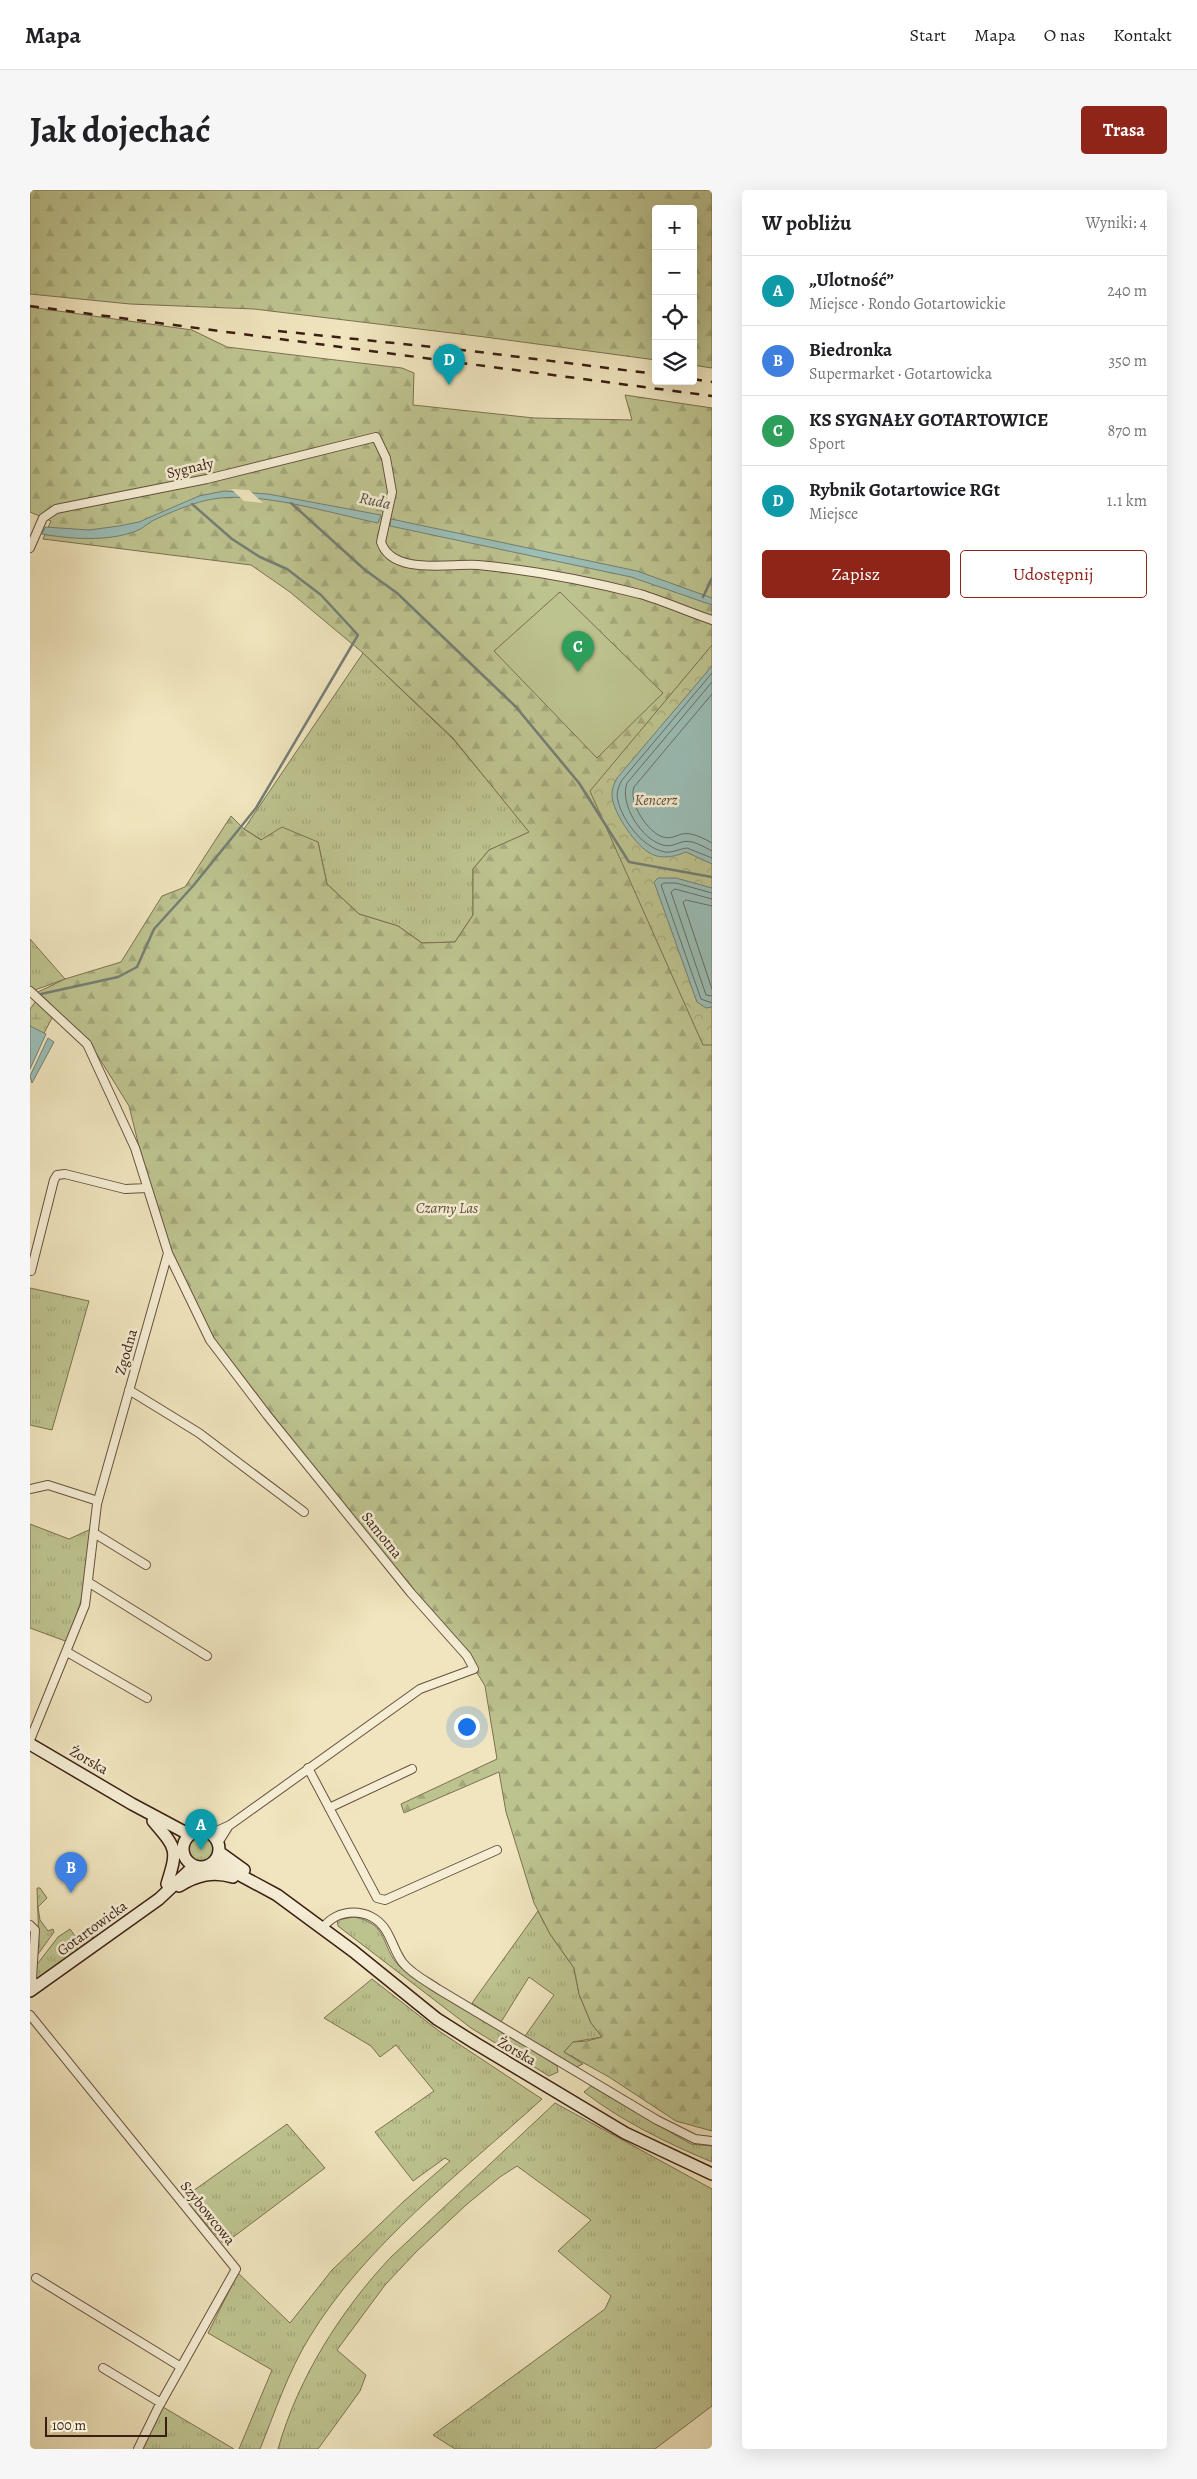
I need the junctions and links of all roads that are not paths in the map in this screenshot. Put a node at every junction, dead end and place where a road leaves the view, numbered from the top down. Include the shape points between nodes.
1 (30, 548) edge
2 (712, 620) edge
3 (33, 993) edge
4 (148, 1188) junction
5 (168, 1254) junction
6 (31, 1271) edge
7 (129, 1390) junction
8 (30, 1489) edge
9 (98, 1500) junction
10 (304, 1512) dead end
11 (94, 1533) junction
12 (146, 1565) dead end
13 (88, 1582) junction
14 (67, 1652) junction
15 (207, 1656) dead end
16 (147, 1698) dead end
17 (30, 1742) edge
18 (308, 1768) junction
19 (412, 1769) dead end
20 (132, 1804) junction
21 (329, 1808) junction
22 (153, 1821) junction
23 (230, 1825) junction
24 (190, 1834) junction
25 (216, 1843) junction
26 (183, 1845) junction
27 (497, 1850) dead end
28 (189, 1863) junction
29 (213, 1863) junction
30 (255, 1882) junction
31 (167, 1889) junction
32 (290, 1905) junction
33 (30, 1925) edge
34 (322, 1929) junction
35 (32, 1989) edge
36 (30, 2014) edge
37 (712, 2141) edge
38 (712, 2174) edge
39 (36, 2278) dead end
40 (181, 2367) junction
41 (102, 2368) dead end
42 (161, 2403) junction
43 (138, 2449) edge

1 - 2 street, Sygnały via 43,518 56,509 208,479 376,437 382,448 392,492 381,539 388,554 409,564 478,565 586,583 642,595
3 - 4 street via 87,1044 135,1148
4 - 5 street
4 - 6 street via 125,1189 58,1175
5 - 7 street, Zgodna
5 - 18 street, Samotna via 210,1340 267,1415 467,1656 474,1669 420,1689
7 - 9 street, Zgodna
7 - 10 street via 199,1433
8 - 9 street via 48,1485
9 - 11 street, Zgodna
11 - 12 street
11 - 13 street, Zgodna
13 - 14 street, Zgodna via 85,1605
13 - 15 street
14 - 16 street
14 - 17 street, Zgodna
17 - 20 main road, Żorska
18 - 21 street
18 - 23 street, Samotna
19 - 21 street
20 - 22 main road, Żorska
20 - 24 main road, Żorska
21 - 27 street via 377,1898 385,1900
22 - 26 main road, Żorska
22 - 31 main road via 174,1851
23 - 25 street, Samotna
23 - 25 street, Samotna
24 - 25 main road via 202,1831
24 - 26 main road
25 - 29 main road
25 - 32 main road, Żorska
26 - 28 main road
28 - 29 main road via 204,1868
28 - 31 main road, Gotartowicka
29 - 30 main road, Żorska
30 - 31 main road via 207,1874
30 - 32 main road, Żorska
31 - 35 main road, Gotartowicka
32 - 34 main road, Żorska
33 - 35 street via 35,1930
34 - 37 street, Żorska via 329,1920 342,1913 372,1916 385,1929 398,1956 412,1972 678,2132
34 - 38 main road, Żorska via 437,2019 642,2142
36 - 40 street, Szybowcowa via 236,2269
39 - 40 street
40 - 42 street, Szybowcowa
41 - 42 street
42 - 43 street, Szybowcowa

